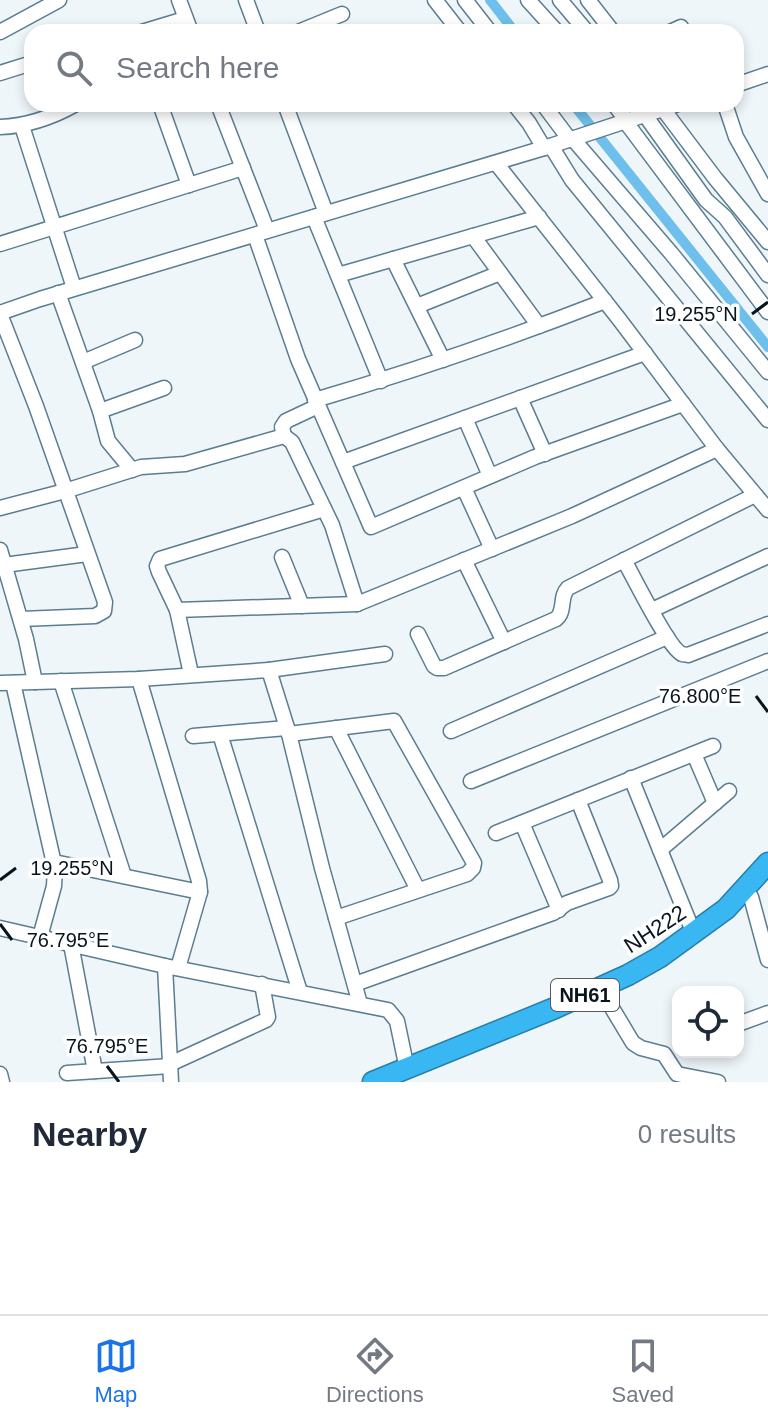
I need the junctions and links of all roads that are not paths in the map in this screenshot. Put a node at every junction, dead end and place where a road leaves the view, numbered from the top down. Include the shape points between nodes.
1 (59, 0) edge
2 (179, 0) edge
3 (246, 0) edge
4 (435, 0) edge
5 (465, 0) edge
6 (528, 0) edge
7 (560, 0) edge
8 (590, 1) edge
9 (342, 14) dead end
10 (187, 24) edge
11 (255, 24) edge
12 (318, 24) edge
13 (454, 24) edge
14 (484, 24) edge
15 (550, 24) edge
16 (580, 24) edge
17 (607, 24) edge
18 (0, 32) edge
19 (24, 66) edge
20 (0, 73) edge
21 (768, 74) edge
22 (744, 82) edge
23 (60, 112) edge
24 (163, 112) edge
25 (221, 112) edge
26 (288, 112) edge
27 (520, 112) edge
28 (550, 112) edge
29 (617, 112) edge
30 (650, 112) edge
31 (662, 112) edge
32 (663, 112) edge
33 (728, 112) edge
34 (621, 123) junction
35 (22, 126) junction
36 (0, 127) edge
37 (575, 139) junction
38 (547, 147) junction
39 (496, 163) junction
40 (243, 168) junction
41 (189, 185) junction
42 (768, 194) edge
43 (320, 215) junction
44 (539, 217) junction
45 (55, 227) junction
46 (261, 232) junction
47 (473, 236) junction
48 (768, 242) edge
49 (0, 244) edge
50 (393, 259) junction
51 (500, 273) junction
52 (338, 275) junction
53 (768, 275) edge
54 (74, 288) junction
55 (58, 293) junction
56 (605, 301) junction
57 (417, 306) junction
58 (768, 312) edge
59 (0, 314) edge
60 (539, 326) junction
61 (135, 340) dead end
62 (645, 353) junction
63 (443, 360) junction
64 (83, 362) junction
65 (768, 372) edge
66 (381, 381) junction
67 (164, 388) dead end
68 (520, 398) junction
69 (317, 403) junction
70 (683, 404) junction
71 (100, 411) junction
72 (465, 418) junction
73 (768, 420) edge
74 (284, 436) junction
75 (717, 449) junction
76 (545, 454) junction
77 (343, 462) junction
78 (132, 470) junction
79 (490, 476) junction
80 (464, 488) junction
81 (65, 491) junction
82 (755, 495) junction
83 (0, 508) edge
84 (324, 509) junction
85 (768, 510) edge
86 (492, 549) junction
87 (87, 554) junction
88 (768, 556) edge
89 (2, 557) edge
90 (282, 557) dead end
91 (464, 560) junction
92 (624, 560) junction
93 (357, 604) junction
94 (302, 606) junction
95 (177, 610) junction
96 (652, 610) junction
97 (21, 619) junction
98 (768, 624) edge
99 (418, 634) dead end
100 (667, 637) junction
101 (504, 642) junction
102 (385, 654) dead end
103 (768, 661) edge
104 (269, 670) junction
105 (191, 674) junction
106 (139, 679) junction
107 (61, 681) junction
108 (35, 682) junction
109 (6, 683) edge
110 (336, 728) junction
111 (288, 731) junction
112 (451, 731) dead end
113 (220, 734) junction
114 (193, 736) dead end
115 (713, 746) dead end
116 (694, 754) junction
117 (631, 778) junction
118 (471, 781) dead end
119 (729, 791) dead end
120 (578, 800) junction
121 (715, 803) junction
122 (522, 823) junction
123 (496, 833) dead end
124 (660, 850) junction
125 (54, 862) junction
126 (768, 863) edge
127 (124, 876) junction
128 (768, 876) edge
129 (418, 890) junction
130 (200, 892) junction
131 (751, 897) junction
132 (559, 910) junction
133 (336, 918) junction
134 (0, 928) edge
135 (694, 934) junction
136 (40, 937) junction
137 (71, 944) junction
138 (768, 960) edge
139 (172, 967) junction
140 (262, 984) junction
141 (355, 984) junction
142 (300, 992) junction
143 (606, 998) junction
144 (360, 1004) junction
145 (768, 1013) edge
146 (744, 1022) edge
147 (170, 1065) junction
148 (95, 1071) junction
149 (67, 1073) dead end
150 (0, 1074) edge
151 (402, 1075) edge
152 (2, 1082) edge
153 (171, 1082) edge
154 (373, 1082) edge
155 (718, 1082) edge

1 - 18 street
2 - 10 street
3 - 11 street
4 - 13 street
5 - 14 street
6 - 15 street
7 - 16 street
8 - 17 street
9 - 12 street
19 - 20 street
21 - 22 street
23 - 35 street
24 - 41 street
25 - 40 street
26 - 43 street
27 - 38 street
28 - 37 street
29 - 34 street
30 - 34 street
31 - 53 street via 706,200
32 - 48 street
33 - 42 street
34 - 37 street
34 - 58 street
35 - 36 street
35 - 45 street
37 - 38 street
37 - 65 street
38 - 39 street
38 - 73 street
39 - 43 street
39 - 44 street
40 - 41 street
40 - 46 street
41 - 45 street
43 - 46 street
43 - 52 street
44 - 47 street
44 - 56 street
45 - 49 street
45 - 54 street
46 - 54 street
46 - 69 street via 298,359
47 - 50 street
47 - 51 street
50 - 52 street
50 - 57 street
51 - 57 street
51 - 60 street
52 - 66 street
54 - 55 street
55 - 59 street
55 - 64 street
56 - 60 street
56 - 62 street
57 - 63 street
59 - 81 street
60 - 63 street
61 - 64 street
62 - 68 street
62 - 70 street
63 - 66 street
64 - 71 street
66 - 69 street
67 - 71 street
68 - 72 street
68 - 76 street
69 - 74 street via 286,421
69 - 77 street
70 - 75 street
70 - 76 street
71 - 78 street via 108,441
72 - 77 street
72 - 79 street
74 - 78 street via 185,464
74 - 84 street via 292,442
75 - 82 street
75 - 86 street
76 - 79 street
77 - 80 street via 371,527
78 - 81 street
79 - 80 street
80 - 86 street
81 - 83 street
81 - 87 street
82 - 85 street
82 - 92 street
84 - 93 street
84 - 95 street via 160,559 157,566
86 - 91 street
87 - 89 street
87 - 97 street via 104,611 95,616
88 - 96 street
89 - 97 street
90 - 94 street
91 - 93 street
91 - 101 street
92 - 96 street
92 - 101 street via 568,588 559,617
93 - 94 street
94 - 95 street
95 - 105 street
96 - 100 street
97 - 108 street
98 - 100 street via 688,655
99 - 101 street via 432,663 441,669
100 - 112 street
102 - 104 street
103 - 118 street
104 - 105 street
104 - 111 street
105 - 106 street
106 - 107 street
106 - 130 street
107 - 108 street
107 - 127 street
108 - 109 street
109 - 125 street
110 - 111 street
110 - 129 street
110 - 129 street via 394,721 472,859 467,874
111 - 113 street
111 - 133 street
113 - 114 street
113 - 142 street
115 - 116 street
116 - 117 street
116 - 121 street
117 - 120 street
117 - 124 street
119 - 121 street
120 - 122 street
120 - 132 street via 611,886
121 - 124 street
122 - 123 street
122 - 132 street
124 - 135 street
125 - 127 street
125 - 136 street via 56,877
126 - 135 highway, NH222 / NH61 via 726,909
127 - 130 street
128 - 131 highway, NH222 / NH61
129 - 133 street
130 - 139 street
131 - 138 street
131 - 143 highway, NH222 / NH61 via 700,944
132 - 141 street
133 - 141 street
134 - 136 street
135 - 151 highway, NH222 / NH61 via 601,989
136 - 137 street
137 - 139 street
137 - 148 street
139 - 140 street
139 - 147 street
140 - 142 street
140 - 147 street via 266,1020
141 - 144 street
142 - 144 street
143 - 151 highway, NH222 / NH61
143 - 155 street via 637,1046 664,1054 677,1074
144 - 151 street via 394,1016
145 - 146 street
147 - 148 street
147 - 153 street
148 - 149 street
150 - 152 street
151 - 154 highway, NH222 / NH61

